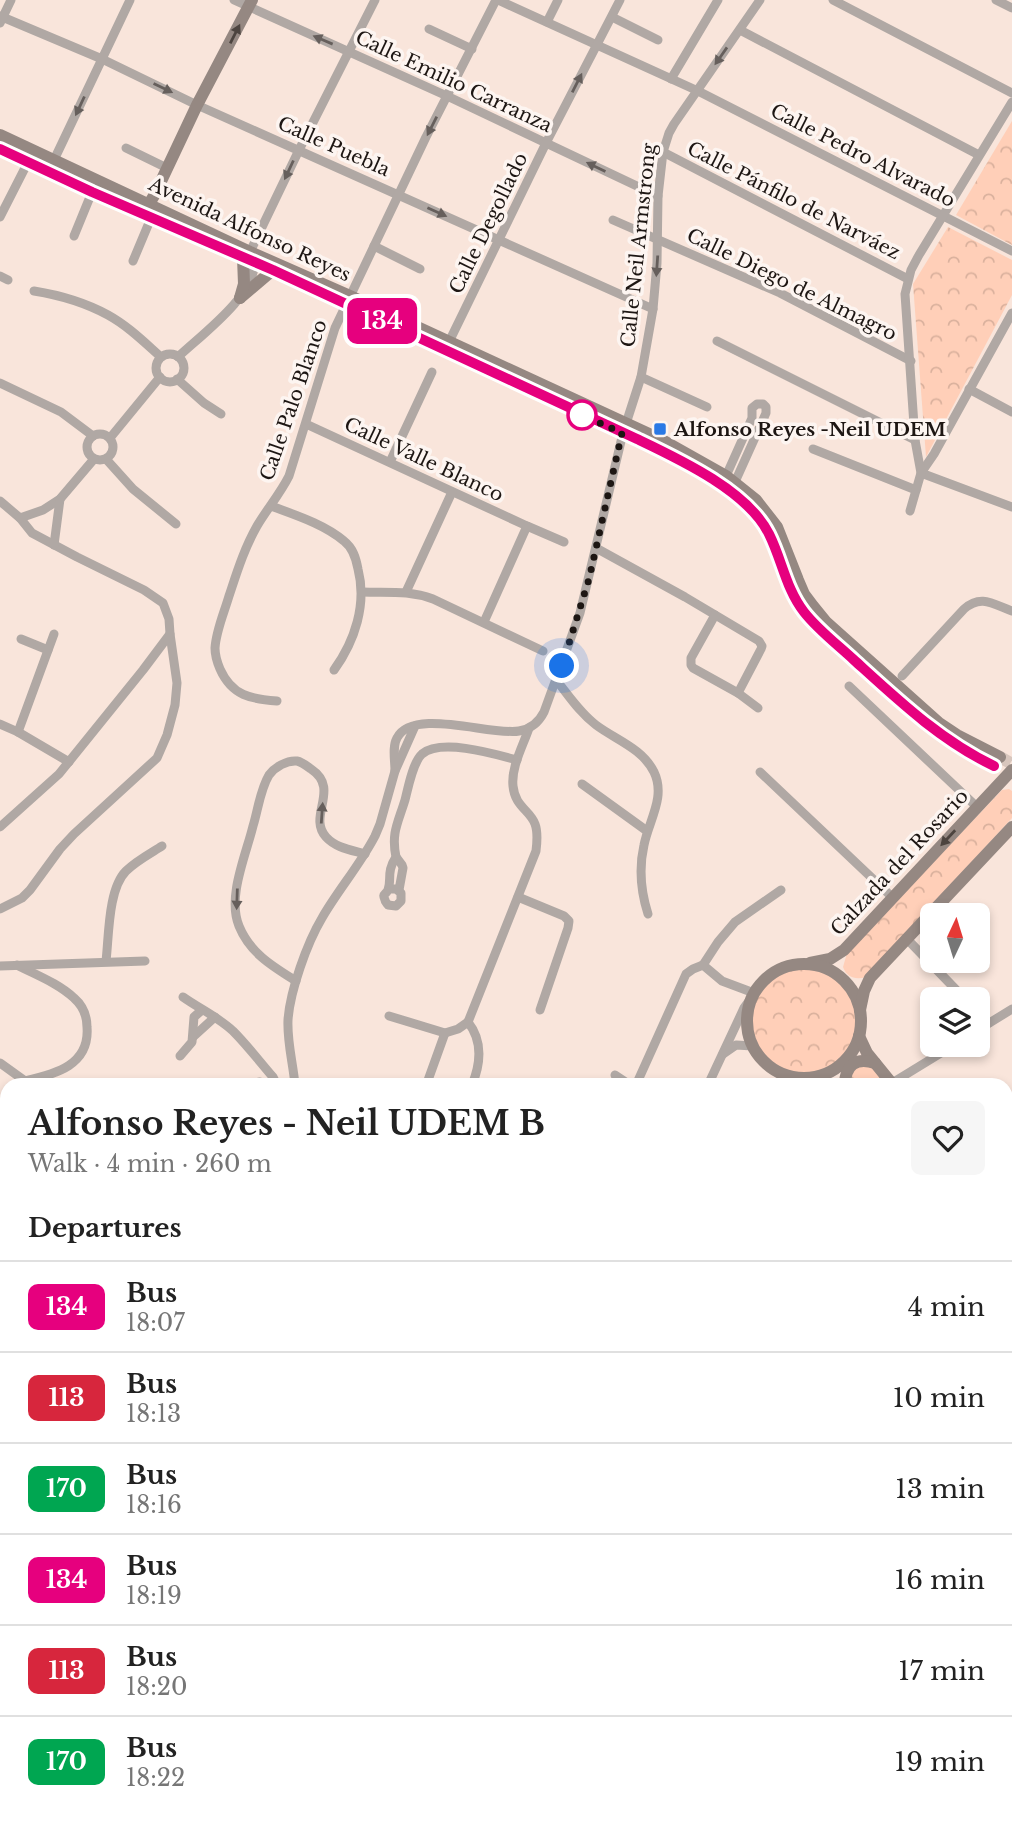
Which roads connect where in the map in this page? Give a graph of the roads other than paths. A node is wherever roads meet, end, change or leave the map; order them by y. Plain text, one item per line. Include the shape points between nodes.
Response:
1 (11, 0) edge
2 (130, 0) edge
3 (234, 0) edge
4 (375, 0) edge
5 (497, 0) edge
6 (558, 0) edge
7 (621, 0) edge
8 (718, 0) edge
9 (760, 0) edge
10 (833, 0) edge
11 (996, 0) edge
12 (250, 3) edge
13 (1012, 8) edge
14 (612, 17) junction
15 (1, 19) edge
16 (547, 23) junction
17 (429, 29) dead end
18 (740, 30) junction
19 (658, 40) dead end
20 (596, 46) junction
21 (472, 49) junction
22 (350, 51) junction
23 (102, 59) junction
24 (671, 79) junction
25 (698, 91) junction
26 (1012, 93) edge
27 (447, 96) junction
28 (1012, 102) edge
29 (197, 105) junction
30 (0, 135) edge
31 (546, 143) junction
32 (126, 148) dead end
33 (0, 149) edge
34 (299, 150) junction
35 (663, 152) junction
36 (979, 155) junction
37 (54, 160) junction
38 (28, 162) junction
39 (167, 168) junction
40 (92, 192) junction
41 (399, 195) junction
42 (658, 197) junction
43 (149, 204) junction
44 (943, 215) junction
45 (0, 217) edge
46 (151, 218) junction
47 (613, 220) dead end
48 (74, 236) dead end
49 (658, 239) junction
50 (499, 240) junction
51 (374, 247) junction
52 (1012, 251) edge
53 (249, 257) junction
54 (133, 261) dead end
55 (420, 269) dead end
56 (273, 270) junction
57 (908, 279) junction
58 (34, 291) dead end
59 (240, 298) junction
60 (348, 300) junction
61 (653, 309) junction
62 (1012, 313) edge
63 (1008, 329) edge
64 (717, 341) dead end
65 (447, 346) junction
66 (177, 356) junction
67 (161, 357) junction
68 (911, 361) junction
69 (432, 372) dead end
70 (160, 377) junction
71 (641, 377) junction
72 (177, 379) junction
73 (0, 383) edge
74 (969, 389) junction
75 (707, 407) dead end
76 (1012, 412) edge
77 (221, 414) dead end
78 (306, 424) junction
79 (624, 428) junction
80 (93, 436) junction
81 (110, 438) junction
82 (915, 440) junction
83 (813, 449) dead end
84 (94, 459) junction
85 (106, 459) junction
86 (390, 462) junction
87 (921, 473) junction
88 (731, 479) junction
89 (916, 490) junction
90 (453, 492) junction
91 (60, 499) junction
92 (0, 501) edge
93 (271, 506) junction
94 (1012, 508) edge
95 (910, 510) dead end
96 (20, 518) junction
97 (176, 524) dead end
98 (527, 526) junction
99 (564, 542) dead end
100 (54, 545) junction
101 (596, 548) junction
102 (362, 592) junction
103 (406, 592) junction
104 (1012, 611) edge
105 (715, 615) junction
106 (484, 622) junction
107 (54, 634) dead end
108 (170, 634) junction
109 (21, 639) dead end
110 (48, 650) junction
111 (543, 651) dead end
112 (334, 670) dead end
113 (902, 676) dead end
114 (557, 681) junction
115 (849, 686) dead end
116 (738, 693) junction
117 (277, 701) dead end
118 (758, 708) dead end
119 (0, 724) edge
120 (529, 728) junction
121 (18, 732) junction
122 (517, 760) junction
123 (69, 762) junction
124 (760, 772) dead end
125 (1010, 777) edge
126 (582, 784) dead end
127 (976, 807) junction
128 (0, 827) edge
129 (1012, 827) edge
130 (647, 831) junction
131 (163, 846) dead end
132 (365, 854) junction
133 (394, 890) dead end
134 (781, 890) dead end
135 (518, 897) junction
136 (892, 897) junction
137 (0, 909) edge
138 (649, 914) dead end
139 (906, 938) junction
140 (844, 950) junction
141 (106, 961) junction
142 (145, 961) dead end
143 (805, 964) junction
144 (17, 965) junction
145 (703, 965) junction
146 (0, 966) edge
147 (870, 978) junction
148 (296, 981) junction
149 (953, 987) edge
150 (753, 995) junction
151 (183, 997) dead end
152 (1012, 1009) edge
153 (202, 1010) junction
154 (540, 1010) dead end
155 (860, 1011) junction
156 (389, 1016) dead end
157 (215, 1017) junction
158 (468, 1022) junction
159 (990, 1023) edge
160 (445, 1033) junction
161 (859, 1036) junction
162 (193, 1037) junction
163 (753, 1046) junction
164 (722, 1055) junction
165 (180, 1056) dead end
166 (935, 1057) edge
167 (0, 1063) edge
168 (875, 1063) junction
169 (615, 1075) dead end
170 (20, 1078) edge
171 (41, 1078) edge
172 (274, 1078) edge
173 (294, 1078) edge
174 (429, 1078) edge
175 (474, 1078) edge
176 (620, 1078) edge
177 (639, 1078) edge
178 (711, 1078) edge
179 (799, 1078) edge
180 (813, 1078) edge
181 (846, 1078) edge
182 (887, 1078) edge
183 (902, 1078) edge

1 - 15 street
2 - 23 street
3 - 12 street, Calle Emilio Carranza
4 - 22 street
5 - 16 street, Calle Pedro Alvarado
5 - 21 street, Calle Palo Blanco
6 - 16 street
7 - 14 street, Calle Degollado
8 - 24 street
9 - 18 street, Calle Neil Armstrong
10 - 26 street
11 - 13 street
22 -> 12 street, Calle Emilio Carranza
29 -> 12 main road
14 - 19 street
14 - 20 street, Calle Degollado
15 - 23 street, Calle Puebla
16 - 20 street, Calle Pedro Alvarado
17 - 21 street
18 -> 25 street, Calle Neil Armstrong
18 - 36 street
20 - 24 street, Calle Pedro Alvarado
31 -> 20 street, Calle Degollado
21 - 27 street, Calle Palo Blanco
22 - 27 street, Calle Emilio Carranza
22 - 34 street
23 -> 29 street, Calle Puebla
23 -> 37 street
24 - 25 street, Calle Pedro Alvarado
25 - 35 street, Calle Neil Armstrong via 669,133
25 - 44 street, Calle Pedro Alvarado
27 - 31 street, Calle Emilio Carranza
27 -> 41 street, Calle Palo Blanco
28 - 36 street
29 - 34 street, Calle Puebla
29 - 39 main road
30 - 37 main road, Avenida Alfonso Reyes
42 -> 31 street, Calle Emilio Carranza
31 - 50 street, Calle Degollado
32 - 39 street
33 - 38 main road, Avenida Alfonso Reyes
34 - 41 street, Calle Puebla
34 -> 53 street
35 - 42 street, Calle Neil Armstrong
35 - 57 street, Calle Pánfilo de Narváez
36 - 44 street
37 - 43 main road, Avenida Alfonso Reyes
38 - 40 main road, Avenida Alfonso Reyes
38 - 45 street
39 - 43 main road
40 - 43 main road
40 - 46 main road, Avenida Alfonso Reyes
40 - 48 street
41 -> 50 street, Calle Puebla
41 - 51 street, Calle Palo Blanco
42 - 49 street, Calle Neil Armstrong
43 - 53 main road, Avenida Alfonso Reyes
44 - 52 street, Calle Pedro Alvarado
44 - 57 street
46 - 53 main road, Avenida Alfonso Reyes
46 - 54 street
47 - 49 street, Calle Diego de Almagro
49 -> 61 street, Calle Neil Armstrong
49 - 68 street, Calle Diego de Almagro via 780,293
50 - 61 street, Calle Puebla
50 - 65 street, Calle Degollado
51 - 55 street
51 - 60 street, Calle Palo Blanco
53 - 56 main road, Avenida Alfonso Reyes
53 - 59 main road
53 - 60 main road, Avenida Alfonso Reyes
56 - 59 main road
56 - 60 main road, Avenida Alfonso Reyes
57 - 68 street via 905,309
58 - 67 street via 55,294 108,315
59 - 66 street
60 - 65 main road, Avenida Alfonso Reyes
60 - 78 street, Calle Palo Blanco via 327,349
61 - 71 street, Calle Neil Armstrong
62 - 63 street
63 - 74 street
64 - 82 street
65 - 79 main road, Avenida Alfonso Reyes
66 - 67 street
66 - 72 street via 183,370
67 - 70 street via 156,367
68 - 82 street
69 - 86 street
70 - 72 street
70 - 81 street
71 - 75 street
71 - 79 street, Calle Neil Armstrong
72 - 77 street
73 - 80 street via 61,412
74 - 76 street
74 - 87 street
78 - 86 street, Calle Valle Blanco
78 - 93 street, Calle Palo Blanco via 289,476
79 - 88 main road, Avenida Alfonso Reyes via 662,440
79 - 88 main road, Avenida Alfonso Reyes via 739,498 768,531 796,600 816,625 931,728 954,744 997,761 939,723 826,622 804,594 777,527 756,500
79 - 101 street, Calle Neil Armstrong
80 - 81 street
80 - 84 street via 87,450
81 - 85 street via 113,450
82 - 87 street
83 - 89 street
84 - 85 street
84 - 91 street
85 - 97 street via 133,489
86 - 90 street, Calle Valle Blanco
87 - 89 street
87 - 94 street
88 - 88 street via 766,413 762,404 752,408
89 - 95 street
90 - 98 street, Calle Valle Blanco
90 - 103 street
91 - 96 street
91 - 100 street
92 - 96 street
93 - 102 street via 343,540 353,551
93 - 117 street, Calle Palo Blanco via 241,557 215,649 222,673 235,691
96 - 100 street via 32,533
98 - 99 street, Calle Valle Blanco
98 - 106 street
100 - 108 street via 157,597 167,610
101 - 105 street
101 - 114 street, Calle Neil Armstrong
102 - 103 street
102 - 112 street via 358,621
103 - 106 street
104 - 113 street via 985,601 974,602
105 - 116 street via 762,646
105 - 116 street via 691,665
106 - 111 street
107 - 110 street
108 - 123 street
108 - 137 street via 177,694 157,758 74,834 22,898
109 - 110 street
110 - 121 street
114 - 120 street, Calle Neil Armstrong via 541,718
114 - 130 street via 583,713 642,755 653,771 658,799
115 - 127 street
116 - 118 street
119 - 121 street
120 - 122 street
120 - 132 street via 518,732 431,723 415,726
121 - 123 street
122 - 133 street via 458,748 438,747 422,754 393,837 403,868 401,883
122 - 135 street via 513,789 535,823 537,840
123 - 128 street
124 - 136 street
125 - 127 main road, Calzada del Rosario
126 - 130 street
127 -> 136 main road, Calzada del Rosario
129 - 139 main road
130 - 138 street via 641,867
131 - 141 street via 129,868 118,883
132 - 148 street via 321,919
132 -> 148 street via 340,847 323,833 324,787 317,773 297,761 274,769 263,791 238,880 237,917 252,949
134 - 145 street via 735,922
135 - 154 street via 569,921
135 - 158 street
136 - 140 main road, Calzada del Rosario
139 - 147 main road
139 - 149 street
140 - 143 main road, Calzada del Rosario via 830,959
140 - 147 main road via 839,963 844,976 857,982
141 - 142 street
141 - 144 street
143 - 150 main road, Calzada del Rosario via 775,971
143 - 155 main road via 840,979 853,993
144 - 146 street
144 - 171 street via 77,1000 87,1021 86,1046 80,1056
145 - 150 street via 722,981
145 - 177 street via 686,974
147 - 155 main road
148 - 173 street via 288,1023
150 - 163 main road via 748,1019
150 - 164 street
151 - 153 street
152 - 159 street
153 - 157 street
153 - 162 street via 194,1017
155 - 161 main road
156 - 160 street
157 - 162 street
157 - 172 street
158 - 160 street
158 - 175 street via 479,1049
160 - 174 street
161 - 168 main road
161 - 180 main road via 846,1059
162 - 165 street
163 - 164 street via 736,1045
163 - 179 main road via 769,1067
164 - 178 street
166 - 183 street
167 - 170 street
168 - 181 main road via 861,1060 850,1066
168 - 182 main road
169 - 176 street

